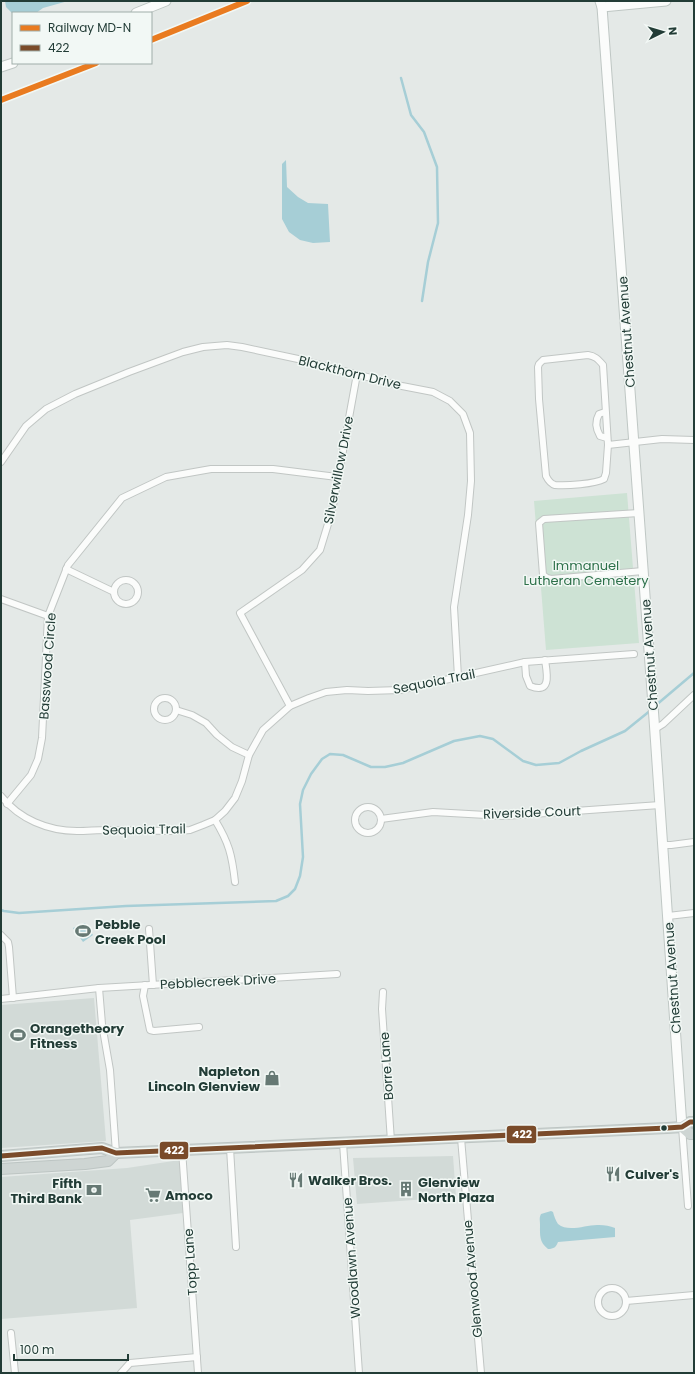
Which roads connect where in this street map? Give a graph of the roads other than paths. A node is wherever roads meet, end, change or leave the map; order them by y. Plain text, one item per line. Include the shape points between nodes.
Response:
1 (166, 1) edge
2 (666, 1) edge
3 (602, 3) edge
4 (138, 12) edge
5 (12, 62) edge
6 (1, 67) edge
7 (357, 374) junction
8 (606, 412) junction
9 (607, 438) junction
10 (694, 440) edge
11 (634, 441) junction
12 (608, 445) junction
13 (1, 462) edge
14 (337, 477) junction
15 (639, 513) junction
16 (66, 569) junction
17 (643, 571) junction
18 (114, 592) junction
19 (1, 599) edge
20 (48, 616) junction
21 (634, 654) dead end
22 (545, 660) junction
23 (525, 662) junction
24 (458, 677) junction
25 (694, 695) edge
26 (290, 706) junction
27 (176, 710) dead end
28 (655, 729) junction
29 (249, 755) junction
30 (1, 796) edge
31 (7, 804) junction
32 (660, 806) junction
33 (381, 819) junction
34 (215, 820) junction
35 (694, 842) edge
36 (663, 845) junction
37 (235, 882) dead end
38 (694, 913) edge
39 (668, 916) junction
40 (149, 929) dead end
41 (1, 935) edge
42 (336, 974) dead end
43 (145, 985) junction
44 (153, 985) junction
45 (99, 988) junction
46 (383, 992) dead end
47 (13, 998) junction
48 (1, 999) edge
49 (200, 1027) dead end
50 (694, 1122) edge
51 (682, 1127) junction
52 (694, 1134) edge
53 (461, 1138) junction
54 (391, 1141) junction
55 (343, 1143) junction
56 (230, 1148) junction
57 (182, 1150) junction
58 (116, 1154) junction
59 (1, 1156) edge
60 (1, 1169) edge
61 (688, 1206) dead end
62 (236, 1247) dead end
63 (694, 1295) edge
64 (626, 1301) junction
65 (11, 1333) dead end
66 (197, 1357) junction
67 (15, 1373) edge
68 (121, 1373) edge
69 (198, 1373) edge
70 (359, 1373) edge
71 (480, 1373) edge

1 - 4 street
2 - 3 street
3 - 11 street, Chestnut Avenue
5 - 6 street
7 - 13 street, Blackthorn Drive via 242,347 203,347 183,352 75,394 46,409 26,426
7 - 14 street, Silverwillow Drive
7 - 24 street, Blackthorn Drive via 432,392 450,401 463,414 470,433 471,482 468,515 454,607
8 - 9 street
8 - 9 street via 599,414 597,428 600,436
8 - 12 street via 602,365 594,356 547,359 539,364 539,399 546,476 549,480 555,484 598,482 604,479
9 - 12 street
10 - 11 street
11 - 12 street
11 - 15 street, Chestnut Avenue
14 - 16 street, Basswood Circle via 273,469 211,469 166,477 122,498
14 - 26 street, Silverwillow Drive via 332,511 320,550 302,570 240,613
15 - 17 street, Chestnut Avenue
15 - 17 street via 544,519 539,523 543,575 547,578
16 - 18 street
16 - 20 street, Basswood Circle
17 - 28 street, Chestnut Avenue
18 - 18 street via 116,599 122,604 130,604 136,600 138,592 136,584 124,580 117,584
19 - 20 street
20 - 31 street, Basswood Circle via 42,738 38,759 30,775
21 - 22 street, Sequoia Trail
22 - 23 street, Sequoia Trail
22 - 23 street via 547,679 545,684 536,689 530,686
23 - 24 street, Sequoia Trail
24 - 26 street, Sequoia Trail via 400,690 326,692
25 - 28 street
26 - 29 street, Sequoia Trail via 263,730
27 - 29 street via 206,723 232,747
28 - 32 street, Chestnut Avenue
29 - 34 street, Sequoia Trail via 235,798
30 - 31 street, Sequoia Trail
31 - 34 street, Sequoia Trail via 39,824 76,831 178,831 190,830
32 - 33 street, Riverside Court via 504,816 433,812
32 - 36 street, Chestnut Avenue
33 - 33 street via 378,811 366,807 356,814 354,823 363,833 371,833 378,828
34 - 37 street via 226,837
35 - 36 street
36 - 39 street, Chestnut Avenue
38 - 39 street
39 - 51 street, Chestnut Avenue
40 - 44 street
41 - 47 street via 9,947
42 - 44 street, Pebblecreek Drive
43 - 44 street, Pebblecreek Drive
43 - 45 street, Pebblecreek Drive
43 - 49 street via 143,996 150,1030
45 - 47 street, Pebblecreek Drive
45 - 58 street via 110,1070
46 - 54 street, Borre Lane
47 - 48 street, Pebblecreek Drive
50 - 51 main road
51 - 52 main road via 690,1134
51 - 53 main road
51 - 61 street, Chestnut Avenue
53 - 54 main road
53 - 71 street, Glenwood Avenue
54 - 55 main road
55 - 56 main road
55 - 70 street, Woodlawn Avenue
56 - 57 main road
56 - 62 street
57 - 58 main road
57 - 66 street, Topp Lane
58 - 59 main road via 102,1148
58 - 60 main road via 108,1161 85,1164
63 - 64 street
64 - 64 street via 622,1292 614,1288 606,1289 598,1300 600,1309 611,1316 620,1313
65 - 67 street
66 - 68 street via 130,1363
66 - 69 street, Topp Lane

